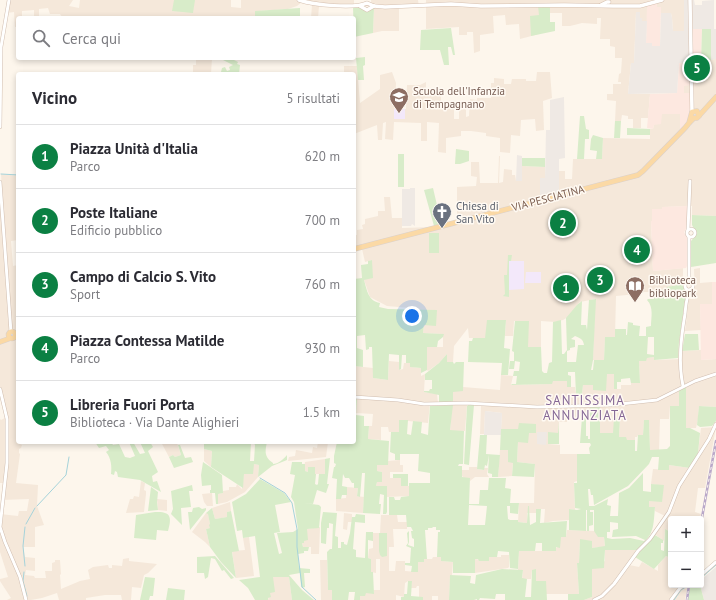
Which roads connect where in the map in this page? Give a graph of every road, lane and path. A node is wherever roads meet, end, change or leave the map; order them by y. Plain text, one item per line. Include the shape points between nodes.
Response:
1 (9, 0) edge
2 (299, 0) edge
3 (662, 0) edge
4 (689, 0) edge
5 (608, 3) edge
6 (367, 5) edge
7 (716, 97) edge
8 (695, 114) junction
9 (0, 127) edge
10 (690, 181) dead end
11 (0, 182) edge
12 (690, 230) junction
13 (690, 237) junction
14 (356, 248) edge
15 (689, 283) junction
16 (686, 289) junction
17 (691, 289) junction
18 (687, 298) junction
19 (13, 335) edge
20 (0, 342) edge
21 (0, 347) edge
22 (716, 374) edge
23 (683, 386) junction
24 (0, 389) edge
25 (356, 397) edge
26 (716, 424) edge
27 (716, 562) edge
28 (704, 572) edge
29 (680, 588) edge
30 (26, 600) edge
31 (594, 600) edge
32 (671, 600) edge

1 - 9 street via 1,47
2 - 6 main road via 316,4
3 - 5 main road via 642,5 616,6
4 - 8 main road
5 - 6 main road via 598,6
7 - 8 main road, VIA PESCIATINA
8 - 14 main road, VIA PESCIATINA via 684,130 641,173
10 - 12 street
11 - 19 street
12 - 13 street via 687,233
12 - 13 street via 695,233
13 - 15 street
15 - 16 street via 685,285
15 - 17 street
16 - 17 street
16 - 18 street
17 - 18 street
18 - 23 street via 680,352
19 - 20 main road
20 - 21 main road
22 - 23 street
23 - 25 street via 657,400 557,407 466,403 417,404
24 - 30 street via 7,420 7,463 0,527 24,588
26 - 31 street via 679,486 669,512 614,584
27 - 28 street
29 - 32 street

